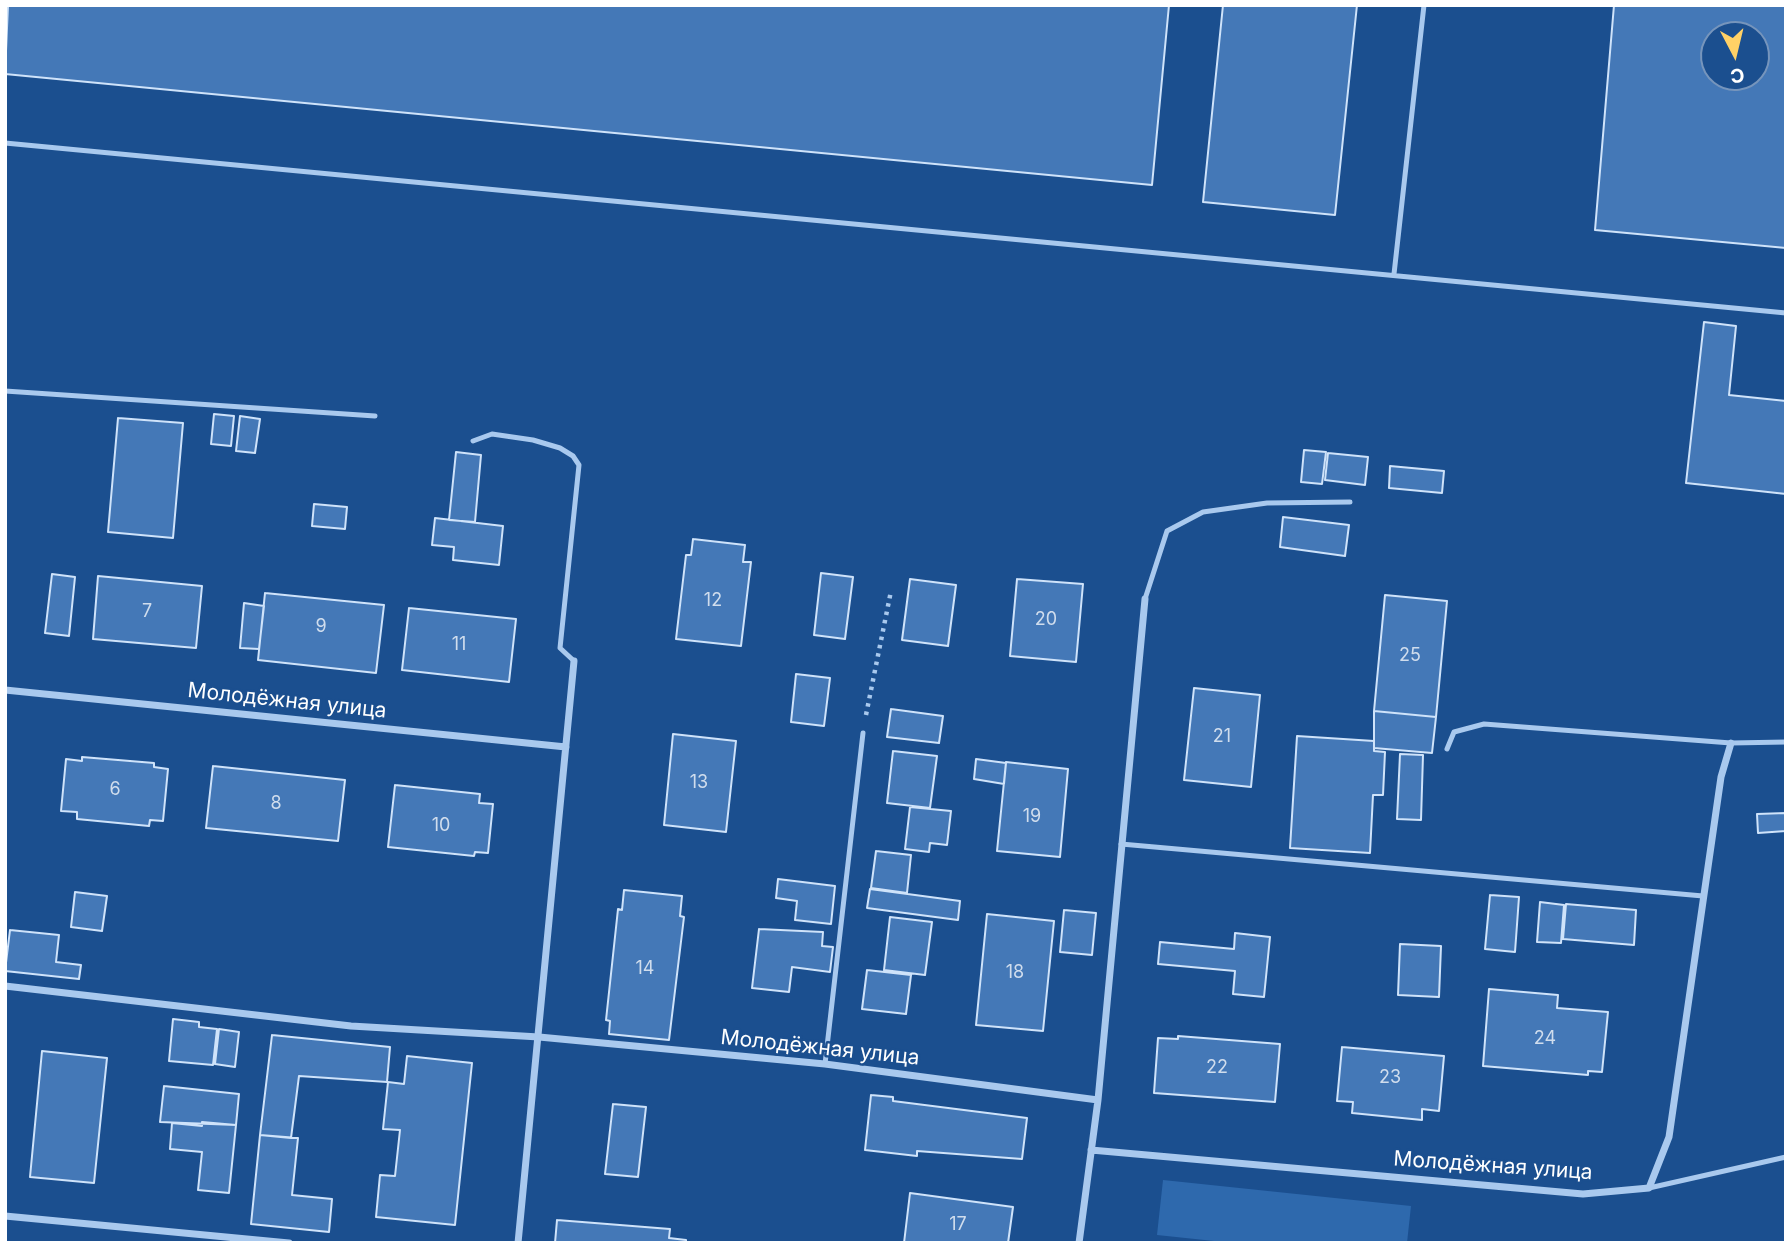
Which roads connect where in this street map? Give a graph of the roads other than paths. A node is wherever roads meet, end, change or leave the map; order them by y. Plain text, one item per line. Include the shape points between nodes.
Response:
1 (1424, 5) edge
2 (5, 143) edge
3 (1394, 274) junction
4 (1786, 313) edge
5 (5, 391) edge
6 (374, 416) dead end
7 (473, 441) dead end
8 (1350, 502) dead end
9 (1145, 598) joint
10 (574, 661) joint
11 (5, 690) edge
12 (863, 733) road end
13 (1786, 742) edge
14 (1731, 743) junction
15 (566, 747) junction
16 (1447, 749) dead end
17 (1121, 844) junction
18 (1703, 895) junction
19 (5, 986) edge
20 (538, 1037) junction
21 (825, 1064) junction
22 (1098, 1100) junction
23 (1091, 1150) junction
24 (1786, 1157) edge
25 (1649, 1188) junction
26 (5, 1216) edge
27 (289, 1243) edge
28 (518, 1243) edge
29 (1079, 1243) edge

1 - 3 lane
2 - 3 lane
3 - 4 lane
5 - 6 lane
7 - 10 lane via 492,434 533,440 560,448 579,465 560,648
8 - 9 lane via 1266,503 1203,512 1167,531
9 - 17 street
10 - 15 street
11 - 15 street, Молодёжная улица
12 - 21 lane
13 - 14 lane
14 - 16 lane via 1484,724 1454,732
14 - 18 street via 1720,777
15 - 20 street
17 - 18 lane
17 - 22 street
18 - 25 street via 1669,1137
19 - 20 street, Молодёжная улица via 351,1026
20 - 21 street, Молодёжная улица
20 - 28 street
21 - 22 street, Молодёжная улица
22 - 23 street
23 - 25 street, Молодёжная улица via 1583,1194
23 - 29 street
24 - 25 lane
26 - 27 street

